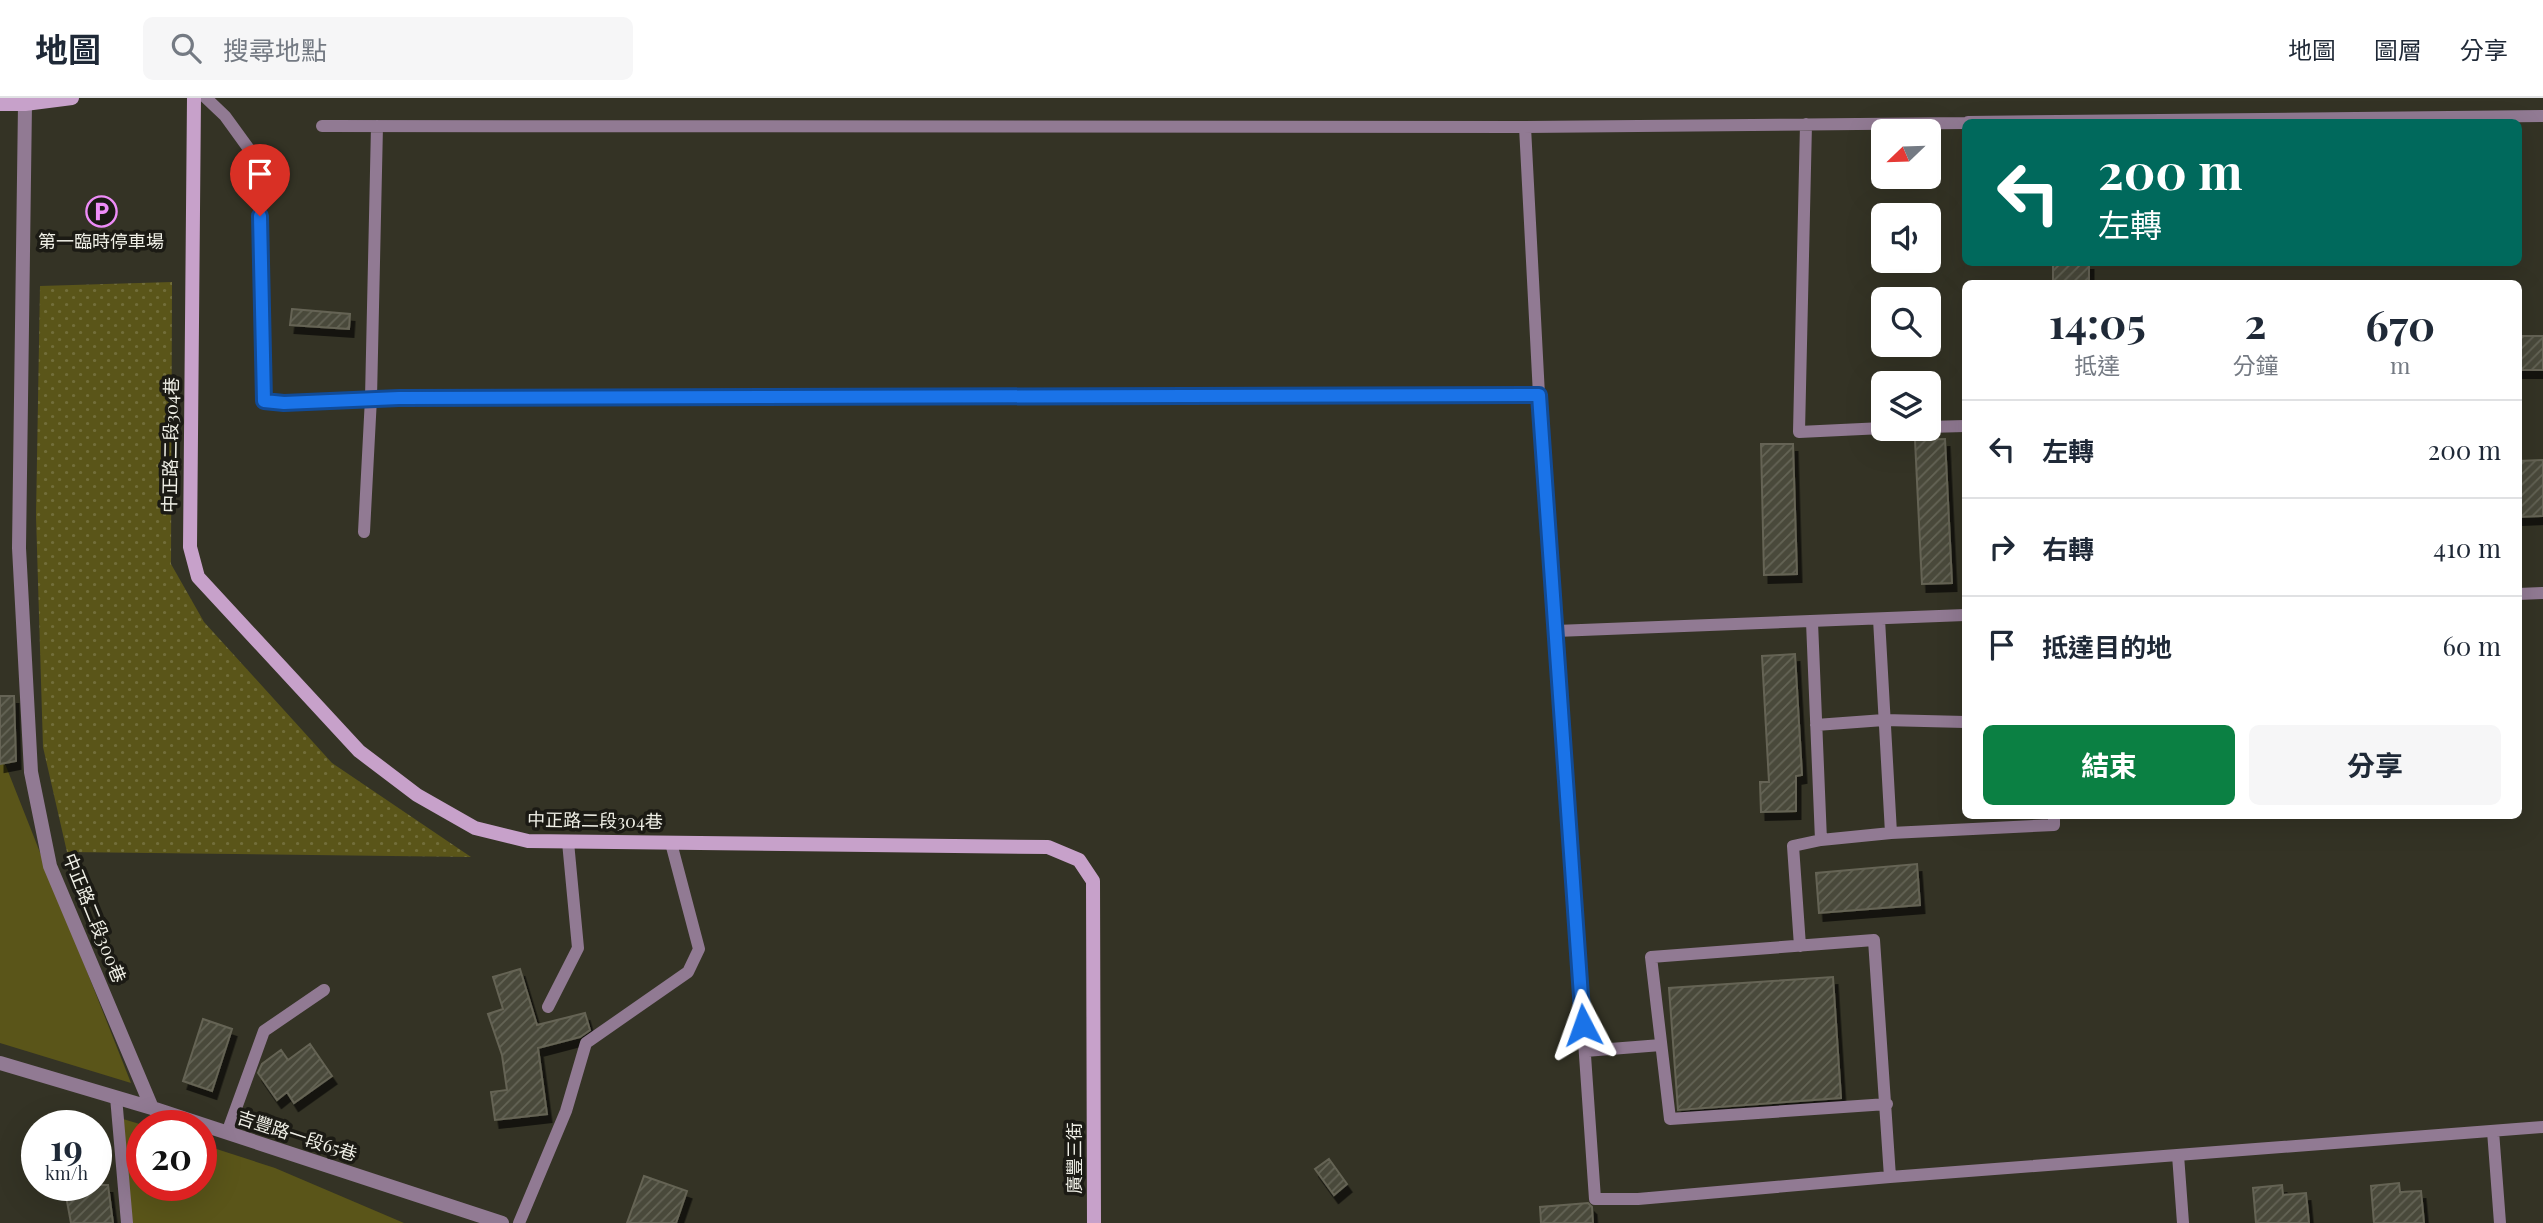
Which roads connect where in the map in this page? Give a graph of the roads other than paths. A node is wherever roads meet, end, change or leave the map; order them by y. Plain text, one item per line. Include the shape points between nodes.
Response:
1 (72, 98) edge
2 (194, 98) edge
3 (206, 98) edge
4 (0, 104) edge
5 (25, 104) junction
6 (2543, 116) edge
7 (2255, 119) edge
8 (1962, 122) edge
9 (1806, 124) junction
10 (322, 126) dead end
11 (377, 126) junction
12 (1525, 127) junction
13 (1539, 395) junction
14 (372, 398) junction
15 (1962, 426) edge
16 (1941, 427) edge
17 (1871, 429) edge
18 (364, 532) dead end
19 (2543, 593) edge
20 (2522, 594) edge
21 (1962, 615) edge
22 (1879, 619) junction
23 (1811, 622) junction
24 (1556, 631) junction
25 (1884, 720) junction
26 (1962, 722) edge
27 (1816, 725) junction
28 (2054, 819) edge
29 (1891, 833) junction
30 (1821, 840) junction
31 (568, 842) junction
32 (671, 843) junction
33 (1800, 946) junction
34 (324, 990) dead end
35 (548, 1007) dead end
36 (1661, 1045) junction
37 (1585, 1051) junction
38 (0, 1063) edge
39 (1094, 1093) joint
40 (116, 1097) junction
41 (1887, 1104) junction
42 (152, 1108) junction
43 (2543, 1127) edge
44 (2493, 1131) junction
45 (227, 1133) junction
46 (2178, 1155) junction
47 (1891, 1177) junction
48 (127, 1223) edge
49 (502, 1223) edge
50 (519, 1223) edge
51 (1094, 1223) edge
52 (2183, 1223) edge
53 (2500, 1223) edge

1 - 5 street
2 - 31 street, 中正路二段304巷 via 190,547 198,577 359,751 417,795 475,828 528,841
3 - 14 lane via 259,163 264,401
4 - 5 street
5 - 42 street, 中正路二段300巷 via 19,548 32,772 50,866
6 - 7 lane
8 - 9 lane
9 - 12 lane
9 - 17 lane via 1799,432
10 - 11 lane
11 - 12 lane
11 - 14 lane
12 - 13 lane
13 - 14 lane
13 - 24 lane
14 - 18 lane
15 - 16 lane
19 - 20 lane
21 - 22 lane
22 - 23 lane
22 - 25 lane
23 - 24 lane
23 - 27 lane
24 - 37 lane
25 - 26 lane
25 - 27 lane
25 - 29 lane
27 - 30 lane
28 - 29 lane via 2054,825
29 - 30 lane
30 - 33 lane via 1793,846
31 - 32 street, 中正路二段304巷
31 - 35 lane via 578,948
32 - 39 street, 中正路二段304巷 via 1048,847 1079,860 1093,881
32 - 50 lane via 699,949 688,972 586,1043 566,1111
33 - 36 lane via 1651,957
33 - 41 lane via 1874,940
34 - 45 lane via 264,1031
36 - 37 lane
36 - 41 lane via 1670,1119
37 - 47 lane via 1595,1199
38 - 40 street, 吉豐路一段65巷
39 - 51 street, 廣豐三街
40 - 42 street, 吉豐路一段65巷
40 - 48 lane
41 - 47 lane
42 - 45 street, 吉豐路一段65巷
43 - 44 lane
44 - 46 lane
44 - 53 lane
45 - 49 street, 吉豐路一段65巷
46 - 47 lane
46 - 52 lane

